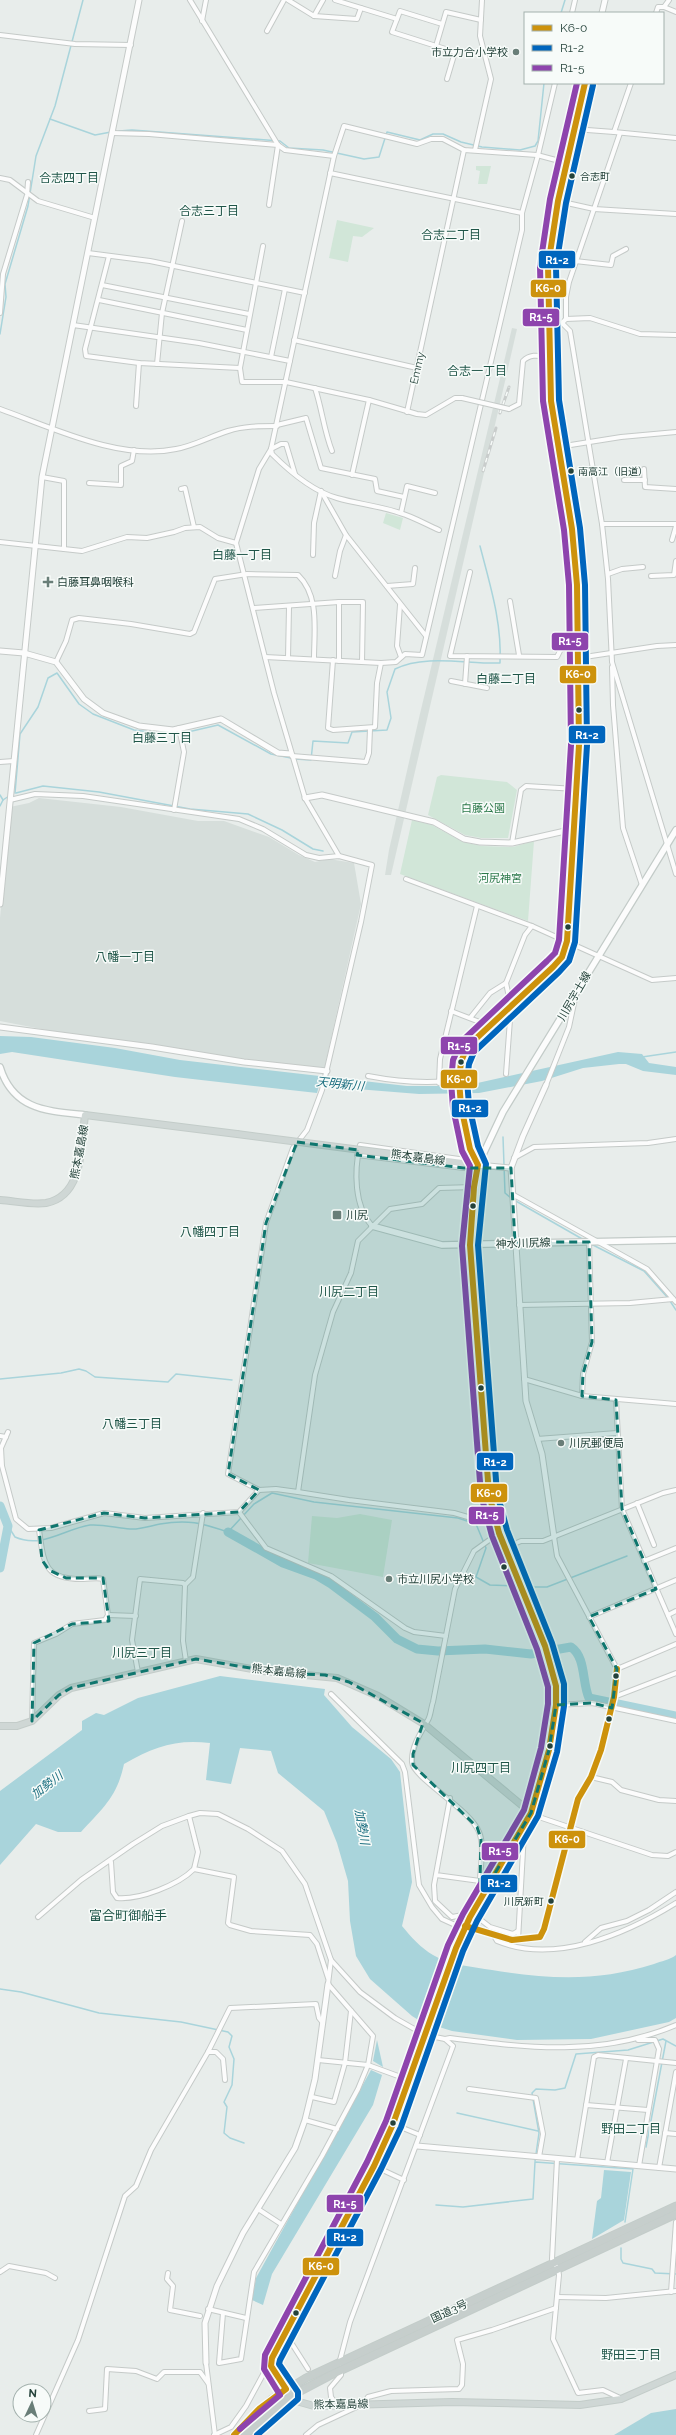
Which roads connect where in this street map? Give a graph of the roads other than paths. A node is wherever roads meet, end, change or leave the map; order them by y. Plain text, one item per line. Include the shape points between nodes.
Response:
1 (139, 0) edge
2 (190, 0) edge
3 (206, 0) edge
4 (284, 0) edge
5 (288, 0) edge
6 (323, 0) edge
7 (336, 0) edge
8 (482, 0) edge
9 (575, 0) edge
10 (605, 0) edge
11 (669, 0) edge
12 (664, 7) junction
13 (361, 8) junction
14 (572, 12) edge
15 (602, 12) edge
16 (656, 12) edge
17 (676, 12) edge
18 (314, 16) junction
19 (397, 20) junction
20 (480, 20) junction
21 (202, 21) junction
22 (442, 24) junction
23 (268, 31) dead end
24 (0, 35) edge
25 (131, 45) junction
26 (436, 46) junction
27 (447, 79) dead end
28 (555, 84) edge
29 (585, 84) edge
30 (632, 84) edge
31 (574, 129) junction
32 (614, 132) junction
33 (112, 133) junction
34 (620, 133) junction
35 (676, 138) edge
36 (278, 145) junction
37 (464, 150) junction
38 (475, 150) junction
39 (538, 155) junction
40 (334, 156) junction
41 (567, 163) junction
42 (330, 173) junction
43 (0, 178) edge
44 (28, 182) dead end
45 (27, 195) junction
46 (453, 199) junction
47 (558, 201) junction
48 (269, 205) dead end
49 (594, 209) junction
50 (522, 213) junction
51 (676, 214) edge
52 (95, 218) junction
53 (182, 221) dead end
54 (263, 246) dead end
55 (626, 249) dead end
56 (88, 253) junction
57 (109, 256) junction
58 (575, 261) junction
59 (174, 266) junction
60 (257, 283) junction
61 (102, 285) junction
62 (285, 288) junction
63 (305, 292) junction
64 (166, 297) junction
65 (99, 300) junction
66 (0, 313) edge
67 (162, 313) junction
68 (250, 314) junction
69 (566, 319) junction
70 (562, 323) junction
71 (548, 324) junction
72 (73, 325) junction
73 (91, 328) junction
74 (247, 330) junction
75 (676, 335) edge
76 (159, 338) junction
77 (294, 340) junction
78 (243, 352) junction
79 (271, 357) junction
80 (550, 357) junction
81 (290, 361) junction
82 (139, 364) junction
83 (157, 364) junction
84 (240, 368) junction
85 (417, 368) junction
86 (286, 382) junction
87 (315, 388) junction
88 (369, 400) junction
89 (136, 406) dead end
90 (0, 409) edge
91 (407, 412) junction
92 (277, 426) junction
93 (52, 427) junction
94 (676, 432) edge
95 (588, 442) junction
96 (558, 447) junction
97 (271, 449) junction
98 (134, 450) junction
99 (332, 451) dead end
100 (644, 469) dead end
101 (352, 475) junction
102 (42, 476) junction
103 (295, 476) junction
104 (624, 480) dead end
105 (645, 480) junction
106 (89, 483) dead end
107 (182, 489) dead end
108 (676, 489) edge
109 (321, 491) junction
110 (435, 493) dead end
111 (404, 497) junction
112 (401, 513) junction
113 (602, 524) junction
114 (676, 525) edge
115 (194, 528) junction
116 (439, 530) dead end
117 (346, 535) junction
118 (672, 540) dead end
119 (0, 542) edge
120 (236, 544) junction
121 (34, 546) junction
122 (64, 549) junction
123 (313, 555) dead end
124 (676, 561) edge
125 (643, 567) dead end
126 (414, 568) dead end
127 (470, 572) dead end
128 (608, 574) junction
129 (244, 576) junction
130 (336, 576) dead end
131 (651, 576) dead end
132 (386, 586) junction
133 (510, 600) dead end
134 (339, 602) junction
135 (314, 604) junction
136 (400, 604) junction
137 (289, 607) junction
138 (253, 608) junction
139 (426, 636) junction
140 (676, 645) edge
141 (578, 649) junction
142 (0, 651) edge
143 (611, 652) junction
144 (24, 653) junction
145 (518, 655) junction
146 (468, 656) junction
147 (265, 657) junction
148 (401, 657) junction
149 (288, 658) junction
150 (578, 658) junction
151 (314, 659) junction
152 (333, 660) junction
153 (339, 661) junction
154 (56, 662) junction
155 (362, 662) junction
156 (381, 663) junction
157 (612, 663) junction
158 (451, 681) dead end
159 (464, 684) junction
160 (487, 688) dead end
161 (179, 728) junction
162 (370, 729) junction
163 (292, 755) junction
164 (14, 761) junction
165 (0, 762) edge
166 (576, 789) junction
167 (305, 798) junction
168 (10, 800) junction
169 (174, 810) junction
170 (574, 829) junction
171 (676, 830) edge
172 (512, 843) junction
173 (667, 845) junction
174 (339, 856) junction
175 (676, 874) edge
176 (406, 879) dead end
177 (642, 885) junction
178 (0, 904) edge
179 (477, 906) junction
180 (532, 926) junction
181 (567, 941) junction
182 (598, 954) junction
183 (676, 978) edge
184 (506, 983) junction
185 (576, 992) junction
186 (511, 1006) junction
187 (451, 1011) junction
188 (470, 1018) junction
189 (490, 1026) junction
190 (0, 1027) edge
191 (0, 1067) edge
192 (327, 1072) junction
193 (506, 1074) dead end
194 (368, 1076) dead end
195 (459, 1080) junction
196 (439, 1083) junction
197 (546, 1085) joint
198 (85, 1115) junction
199 (676, 1139) edge
200 (357, 1155) junction
201 (513, 1159) junction
202 (478, 1165) junction
203 (511, 1168) junction
204 (474, 1187) junction
205 (512, 1194) junction
206 (0, 1200) edge
207 (372, 1226) junction
208 (676, 1240) edge
209 (598, 1241) junction
210 (515, 1242) junction
211 (589, 1242) junction
212 (470, 1245) junction
213 (675, 1300) edge
214 (519, 1304) junction
215 (591, 1304) junction
216 (524, 1379) junction
217 (582, 1396) junction
218 (616, 1400) junction
219 (676, 1404) edge
220 (8, 1432) dead end
221 (617, 1433) junction
222 (3, 1436) edge
223 (537, 1439) junction
224 (260, 1490) junction
225 (676, 1490) edge
226 (298, 1492) junction
227 (637, 1503) junction
228 (622, 1509) junction
229 (239, 1512) junction
230 (203, 1515) junction
231 (494, 1518) junction
232 (39, 1530) junction
233 (499, 1533) junction
234 (554, 1537) junction
235 (654, 1545) dead end
236 (505, 1548) junction
237 (676, 1548) edge
238 (644, 1561) junction
239 (676, 1580) edge
240 (185, 1586) junction
241 (656, 1589) junction
242 (676, 1611) edge
243 (668, 1614) junction
244 (108, 1615) junction
245 (136, 1616) junction
246 (589, 1617) junction
247 (676, 1634) edge
248 (446, 1636) junction
249 (676, 1644) edge
250 (186, 1661) junction
251 (617, 1669) junction
252 (138, 1672) junction
253 (676, 1673) edge
254 (331, 1694) dead end
255 (614, 1697) junction
256 (556, 1705) junction
257 (612, 1706) junction
258 (32, 1721) junction
259 (676, 1721) edge
260 (424, 1724) junction
261 (0, 1726) edge
262 (592, 1777) junction
263 (450, 1798) junction
264 (676, 1801) edge
265 (531, 1813) junction
266 (189, 1816) junction
267 (569, 1826) junction
268 (676, 1852) edge
269 (111, 1862) junction
270 (194, 1869) junction
271 (498, 1869) junction
272 (436, 1875) junction
273 (480, 1881) junction
274 (488, 1886) junction
275 (676, 1892) edge
276 (676, 1903) edge
277 (38, 1917) dead end
278 (465, 1927) junction
279 (518, 1931) junction
280 (494, 1936) junction
281 (518, 1940) junction
282 (583, 1943) junction
283 (331, 1960) junction
284 (328, 1981) junction
285 (351, 2011) junction
286 (323, 2023) junction
287 (676, 2025) edge
288 (425, 2035) junction
289 (445, 2040) junction
290 (631, 2040) junction
291 (208, 2052) junction
292 (626, 2059) junction
293 (318, 2060) junction
294 (657, 2060) junction
295 (345, 2063) junction
296 (676, 2063) edge
297 (368, 2065) junction
298 (676, 2072) edge
299 (225, 2080) dead end
300 (409, 2080) junction
301 (469, 2089) dead end
302 (312, 2097) junction
303 (586, 2105) junction
304 (618, 2107) junction
305 (648, 2110) junction
306 (305, 2120) junction
307 (393, 2124) junction
308 (337, 2129) junction
309 (665, 2133) junction
310 (676, 2134) edge
311 (420, 2135) junction
312 (417, 2146) junction
313 (539, 2157) junction
314 (557, 2159) junction
315 (577, 2160) junction
316 (607, 2163) junction
317 (374, 2166) junction
318 (639, 2166) junction
319 (659, 2168) junction
320 (676, 2169) edge
321 (404, 2180) junction
322 (676, 2206) edge
323 (258, 2209) junction
324 (676, 2214) edge
325 (676, 2222) edge
326 (281, 2224) junction
327 (556, 2266) junction
328 (0, 2272) edge
329 (168, 2273) dead end
330 (55, 2278) dead end
331 (676, 2291) edge
332 (671, 2292) junction
333 (557, 2297) junction
334 (556, 2308) junction
335 (208, 2309) junction
336 (223, 2313) junction
337 (200, 2316) dead end
338 (246, 2318) junction
339 (285, 2333) junction
340 (339, 2362) junction
341 (206, 2363) joint
342 (271, 2366) junction
343 (308, 2368) dead end
344 (342, 2370) junction
345 (676, 2375) edge
346 (208, 2383) junction
347 (286, 2389) junction
348 (291, 2396) junction
349 (621, 2399) junction
350 (363, 2404) junction
351 (337, 2405) junction
352 (89, 2411) dead end
353 (36, 2435) edge
354 (215, 2435) edge
355 (234, 2435) edge
356 (244, 2435) edge
357 (306, 2435) edge

1 - 25 street
2 - 21 street
3 - 21 street
4 - 23 street
5 - 18 street
6 - 18 street
7 - 13 street
8 - 20 street
9 - 14 street
10 - 15 street
11 - 12 street
12 - 16 street via 658,7
12 - 17 street
13 - 18 street via 357,19
13 - 19 street
19 - 22 street via 400,11
19 - 26 street via 392,32
20 - 22 street via 446,12
20 - 38 street via 481,44 491,79
21 - 36 street
22 - 26 street
24 - 25 street via 75,44
25 - 33 street
26 - 27 street via 455,52
28 - 39 street
29 - 31 street
30 - 32 street
31 - 32 street
31 - 41 street
32 - 34 street
33 - 36 street
33 - 52 street
34 - 35 street
34 - 49 street
36 - 40 street via 285,150
36 - 48 street
37 - 38 street
37 - 40 street via 443,139 431,139 417,144 344,126
37 - 46 street, Emmy
38 - 39 street
39 - 41 street
39 - 50 street
40 - 42 street
41 - 47 street
42 - 46 street
42 - 63 street
43 - 45 street via 10,180
44 - 45 street
45 - 52 street via 38,201
45 - 66 street via 3,274 1,286 4,293
46 - 50 street
46 - 85 street, Emmy
47 - 49 street
47 - 71 street via 548,253
49 - 51 street
49 - 58 street
50 - 139 street via 522,230
52 - 56 street
53 - 59 street
54 - 60 street
55 - 58 street via 613,256 611,265
56 - 57 street
56 - 72 street
57 - 59 street
57 - 61 street
58 - 69 street via 566,297
59 - 60 street
59 - 64 street
60 - 62 street
60 - 68 street
61 - 64 street
61 - 65 street
62 - 63 street
62 - 79 street
63 - 77 street
64 - 67 street
64 - 68 street
65 - 67 street
65 - 73 street
67 - 74 street
67 - 76 street
68 - 74 street
69 - 70 street
69 - 75 street via 590,318 640,334
70 - 71 street
70 - 95 street via 570,331
71 - 80 street
72 - 73 street
72 - 93 street
73 - 76 street
73 - 82 street via 85,349 86,356
74 - 78 street
76 - 78 street
76 - 83 street
77 - 81 street
77 - 85 street
78 - 79 street
78 - 84 street
79 - 81 street
80 - 91 street, bridge via 535,355 523,361 519,404 509,409 455,398 426,415
80 - 96 street
81 - 86 street
82 - 83 street
82 - 89 street
83 - 84 street
84 - 86 street via 242,382
85 - 91 street, Emmy
86 - 87 street
86 - 92 street
87 - 88 street
87 - 99 street via 323,411 326,437
88 - 91 street
88 - 101 street
90 - 93 street
92 - 97 street
92 - 98 street via 228,431 177,449 159,452
92 - 101 street via 306,418 321,468
93 - 98 street via 106,446
93 - 102 street
94 - 95 street
95 - 96 street
95 - 113 street
96 - 141 street via 572,529 577,585
97 - 103 street via 272,454
97 - 103 street via 286,444
97 - 120 street via 259,469
98 - 106 street via 132,461 122,466 121,485
100 - 105 street
101 - 111 street via 375,480 377,492
102 - 121 street
102 - 122 street via 64,481
103 - 109 street
104 - 105 street
105 - 108 street via 645,487
107 - 115 street via 185,488
109 - 112 street via 336,498
109 - 117 street
109 - 123 street via 314,523
110 - 111 street via 407,486
111 - 112 street
112 - 116 street
113 - 114 street
113 - 128 street
114 - 118 street
115 - 120 street via 200,527 218,538
115 - 122 street via 147,538 127,537 82,551
117 - 130 street via 340,551
117 - 132 street
119 - 121 street
120 - 129 street
121 - 122 street
121 - 144 street
124 - 131 street via 674,574
125 - 128 street via 622,569
126 - 132 street via 413,584
127 - 146 street via 450,656
128 - 143 street
129 - 135 street via 298,575 306,583
129 - 138 street
129 - 154 street via 215,579 194,632 190,634 132,624 79,618 72,620
132 - 136 street
133 - 145 street
134 - 135 street
134 - 153 street
134 - 155 street via 363,602
135 - 137 street
135 - 151 street
136 - 139 street
136 - 148 street via 397,646
137 - 138 street
137 - 149 street
138 - 147 street
139 - 148 street via 422,655 414,653
140 - 143 street
141 - 145 street via 561,649 556,657
141 - 150 street
142 - 144 street
143 - 150 street
143 - 157 street
144 - 154 street
144 - 164 street
145 - 146 street
146 - 159 street
147 - 149 street
147 - 163 street
148 - 156 street via 396,662
149 - 151 street
150 - 166 street via 579,745
151 - 152 street
152 - 153 street
152 - 162 street via 328,728
153 - 155 street
154 - 161 street via 84,699 103,713 157,729
155 - 156 street
156 - 162 street via 377,683 375,727
157 - 173 street
157 - 177 street via 623,828
158 - 159 street
159 - 160 street
161 - 163 street via 221,719 278,753
161 - 169 street via 184,752
162 - 163 street via 366,762
163 - 167 street
164 - 165 street
164 - 168 street
166 - 170 street
166 - 172 street via 526,786 521,790
167 - 172 street via 322,795 434,822 464,839
167 - 174 street
168 - 169 street via 35,794 83,796
168 - 178 street
169 - 174 street via 239,819 263,829 306,855 318,858
170 - 172 street
170 - 181 street
171 - 173 main road, 川尻宇土線
173 - 175 street
173 - 177 main road, 川尻宇土線
174 - 192 street via 372,865
176 - 179 street
177 - 182 main road, 川尻宇土線
179 - 180 street
179 - 187 street
180 - 181 street
180 - 184 street via 525,935
181 - 182 street
181 - 186 street via 562,957
182 - 183 street via 652,980
182 - 185 main road, 川尻宇土線
184 - 186 street
184 - 188 street via 490,993
185 - 197 street via 569,1027
185 - 202 main road, 川尻宇土線 via 515,1092
186 - 189 street
186 - 193 street
187 - 188 street
187 - 196 street via 440,1059
188 - 189 street
189 - 195 street via 467,1047 461,1062
190 - 192 street
191 - 198 main road via 13,1093 22,1101 51,1112
192 - 224 street via 307,1130 293,1148 266,1223 228,1474
194 - 196 street via 401,1082
195 - 196 street
195 - 202 street via 461,1106 470,1149
197 - 201 street
198 - 202 main road, 熊本嘉島線, bridge
198 - 206 main road, 熊本嘉島線 via 74,1182 63,1196 38,1204
199 - 201 street via 648,1143 534,1148
200 - 202 street via 464,1168
200 - 202 street via 360,1146 459,1159
200 - 207 street via 357,1191 363,1215
201 - 203 street
202 - 203 street
202 - 204 main road
203 - 205 street
204 - 207 street via 439,1188 422,1204 390,1208
204 - 212 main road
205 - 209 street
205 - 210 street
207 - 212 main road, 神水川尻線 via 442,1245
207 - 226 street via 358,1240 351,1273 326,1333 315,1375
208 - 209 main road, 神水川尻線
209 - 211 main road, 神水川尻線
209 - 213 street via 647,1269
210 - 211 main road, 神水川尻線
210 - 212 main road, 神水川尻線
210 - 214 street
211 - 215 street
212 - 231 main road via 487,1476
213 - 215 street
214 - 215 street
214 - 216 street
215 - 217 street via 592,1342 584,1374
216 - 217 street
216 - 223 street via 526,1401
217 - 218 street
218 - 219 street
218 - 221 street
220 - 222 street
221 - 223 street
221 - 228 street
222 - 232 street via 0,1457 16,1519 28,1529
223 - 234 street via 548,1482
224 - 226 street
224 - 229 street
225 - 227 street
226 - 231 street via 454,1513 478,1520
227 - 228 street
227 - 235 street
228 - 234 street
228 - 238 street
229 - 230 street
229 - 248 street via 266,1548 331,1576 405,1628 414,1632
230 - 232 street via 145,1518 104,1513
230 - 240 street via 193,1577
231 - 233 main road
232 - 244 street via 42,1560 49,1570 66,1578 102,1579
233 - 236 main road
233 - 248 street via 474,1551 462,1572 452,1602
234 - 236 street via 543,1541 521,1542
234 - 246 street via 557,1556
236 - 256 main road via 548,1654 556,1686
237 - 238 street
238 - 241 street
239 - 241 street
240 - 245 street via 140,1579
240 - 250 street via 183,1641
241 - 243 street
241 - 246 street
242 - 243 street
243 - 247 street
244 - 245 street
244 - 258 street via 105,1620 72,1624 34,1643
245 - 252 street via 132,1640
246 - 251 street
248 - 260 street via 430,1714
249 - 251 street
250 - 252 main road, 熊本嘉島線
250 - 260 main road, 熊本嘉島線 via 196,1659 274,1672 337,1678 378,1696
251 - 255 street
252 - 258 main road, 熊本嘉島線 via 71,1688 58,1695
253 - 255 street
254 - 278 street via 402,1764 406,1772 419,1885 442,1920
255 - 257 street
256 - 257 street via 592,1703
256 - 265 main road via 549,1750
257 - 259 street
257 - 262 street
258 - 261 main road via 22,1725
260 - 263 street via 413,1754 413,1765 430,1785
260 - 265 main road, 熊本嘉島線
262 - 264 street via 612,1782 621,1790 659,1800
262 - 267 street via 578,1799
263 - 272 street
263 - 273 street via 480,1833
265 - 267 street
265 - 271 main road
265 - 279 street via 524,1833
266 - 269 street via 162,1826
266 - 270 street via 198,1852
266 - 283 street via 200,1813 218,1814 248,1829 282,1851 305,1884
267 - 268 street via 652,1855 668,1856
267 - 281 street via 540,1938 530,1941
269 - 270 street via 113,1892 117,1898 126,1899 175,1883
269 - 277 street via 81,1880
270 - 284 street via 234,1877 228,1923 230,1925 251,1931 310,1936 317,1944
271 - 274 main road
271 - 279 street via 500,1878 481,1915 481,1920 490,1928 513,1934
272 - 273 street
272 - 273 street via 435,1902 452,1917 463,1915
273 - 274 street
274 - 278 main road
275 - 282 street via 627,1921 601,1928
276 - 282 street via 619,1932
278 - 280 street
278 - 288 main road
279 - 281 street
280 - 281 street
280 - 282 street via 497,1941 513,1948 539,1949
283 - 284 street
283 - 288 street via 360,1992 395,2018
284 - 285 street
284 - 286 street
285 - 295 street
285 - 297 street via 373,2036
286 - 291 street via 319,2018 316,2004 230,2008
286 - 293 street
287 - 290 street via 657,2034
288 - 289 street
288 - 300 main road
289 - 290 street via 450,2038 534,2048 575,2047
289 - 311 street via 453,2046
290 - 294 street via 655,2040 658,2049
291 - 299 street via 216,2052 223,2059
291 - 353 street via 151,2150 136,2186 125,2196 78,2340
292 - 294 street
292 - 303 street via 598,2055 594,2057
292 - 304 street
293 - 295 street
293 - 302 street
294 - 296 street
294 - 305 street
295 - 297 street
295 - 302 street via 334,2102
297 - 300 street
297 - 308 street
298 - 309 street
300 - 307 main road
301 - 313 street via 536,2098 543,2134
302 - 306 street
303 - 304 street
303 - 315 street
304 - 305 street
304 - 316 street
305 - 318 street
306 - 308 street
306 - 323 street via 295,2148
307 - 311 street
307 - 317 main road
308 - 326 street
309 - 310 street
309 - 319 street
311 - 312 street
312 - 313 street
312 - 321 street
313 - 314 street
314 - 315 street
314 - 327 street via 552,2259
315 - 316 street
316 - 318 street
317 - 321 street
317 - 339 main road
318 - 319 street
319 - 320 street
321 - 340 street via 350,2322
322 - 327 highway, 国道3号
323 - 326 street
323 - 335 street via 231,2255
324 - 327 highway, 国道3号
325 - 332 street
326 - 338 street via 254,2272
327 - 333 street
327 - 340 highway, 国道3号
327 - 344 highway, 国道3号
328 - 330 street via 9,2266 46,2273
329 - 337 street via 167,2279 173,2286 170,2310
331 - 332 street
332 - 333 street via 606,2298
333 - 334 street
334 - 349 street via 553,2339 578,2393 603,2390
334 - 350 street via 457,2340 463,2364 462,2386 459,2389 390,2392 368,2397
335 - 336 street
335 - 341 street via 205,2330
336 - 338 street
336 - 338 street via 219,2363 241,2358
339 - 342 main road via 272,2358
339 - 343 street
340 - 344 street
340 - 347 highway, 国道3号
341 - 346 street
342 - 347 main road, 熊本嘉島線
342 - 354 street via 266,2369 231,2427
344 - 348 highway, 国道3号
344 - 351 street via 330,2388 333,2401
345 - 349 main road, 熊本嘉島線
346 - 352 street via 200,2372 164,2372 157,2379 136,2371 107,2369 105,2409
346 - 354 street
347 - 348 main road, 熊本嘉島線
347 - 355 highway, 国道3号 via 259,2409
348 - 351 main road, 熊本嘉島線 via 301,2403 314,2406
348 - 356 highway, 国道3号
349 - 350 main road, 熊本嘉島線 via 580,2405 452,2402
350 - 351 main road, 熊本嘉島線
350 - 357 street via 318,2424

